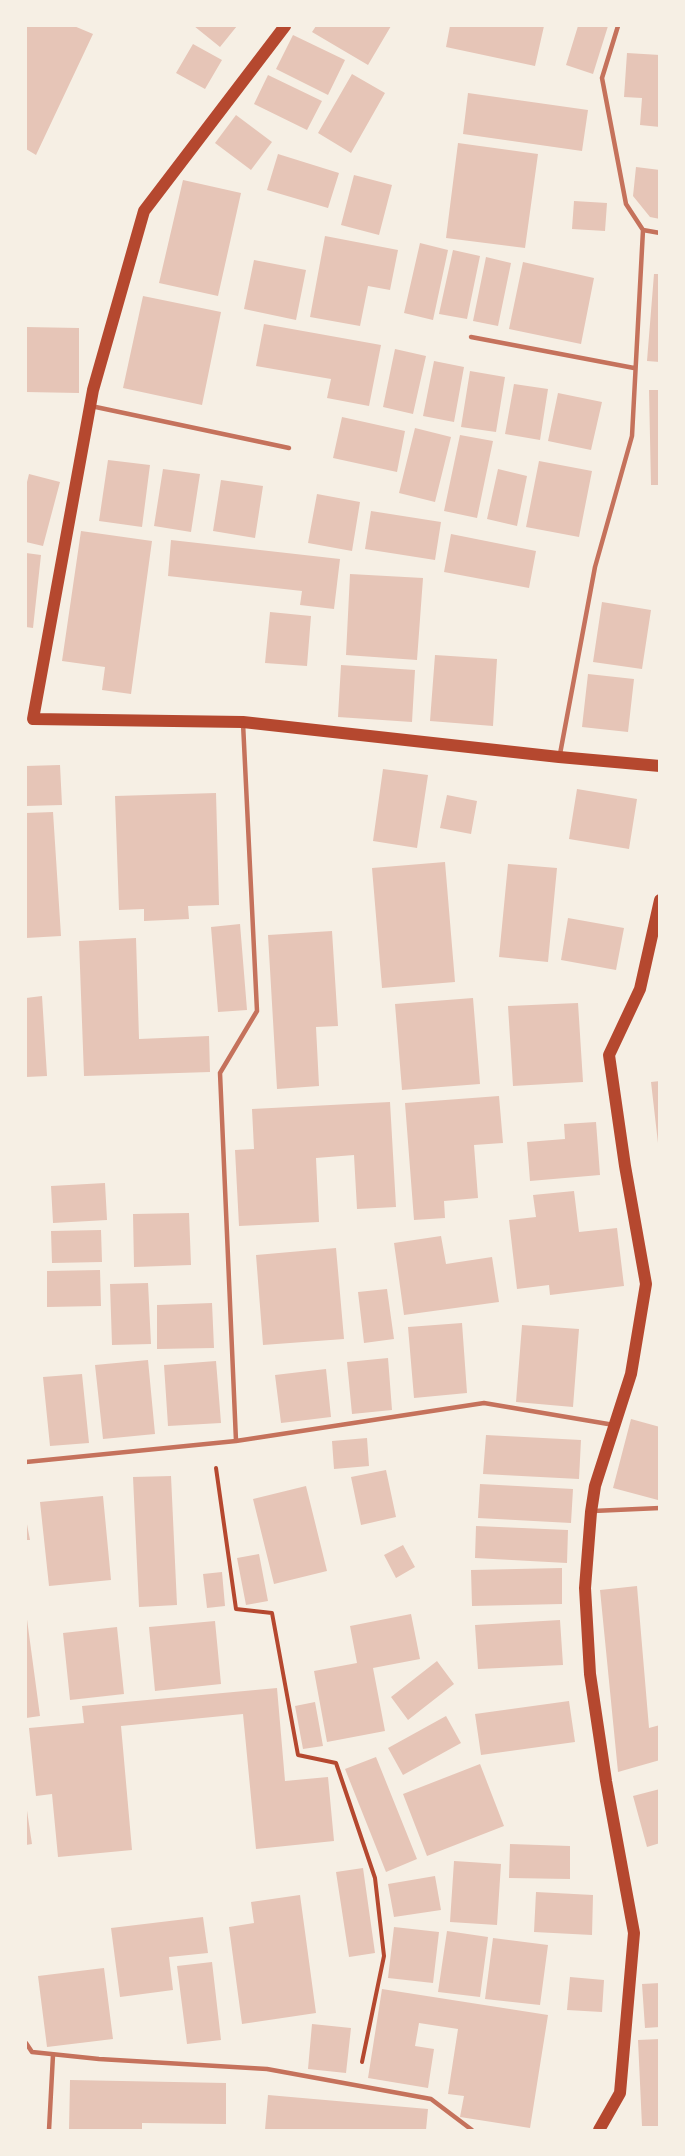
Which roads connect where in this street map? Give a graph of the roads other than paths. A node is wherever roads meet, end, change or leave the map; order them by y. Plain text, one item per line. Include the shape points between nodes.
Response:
1 (285, 26) edge
2 (618, 26) edge
3 (643, 230) junction
4 (660, 233) edge
5 (471, 337) dead end
6 (634, 368) junction
7 (91, 406) junction
8 (289, 448) dead end
9 (243, 722) junction
10 (560, 757) junction
11 (660, 766) edge
12 (660, 900) edge
13 (615, 1425) junction
14 (236, 1441) junction
15 (26, 1462) edge
16 (660, 1508) edge
17 (591, 1512) junction
18 (26, 2043) edge
19 (53, 2055) junction
20 (49, 2130) edge
21 (472, 2130) edge
22 (599, 2130) edge

1 - 7 main road via 144,211
2 - 3 lane via 602,78 626,204
3 - 4 lane
3 - 6 lane
5 - 6 lane
6 - 10 lane via 632,436 596,567
7 - 8 lane
7 - 9 main road via 33,719
9 - 10 main road
9 - 14 lane via 257,1011 220,1073
10 - 11 main road
12 - 13 main road via 640,989 609,1055 646,1284 631,1374
13 - 14 lane via 484,1403
13 - 17 main road via 595,1486
14 - 15 lane
16 - 17 lane
17 - 22 main road via 585,1588 591,1674 634,1933 621,2093
18 - 19 lane via 32,2052
19 - 20 lane
19 - 21 lane via 267,2069 357,2085 431,2099

